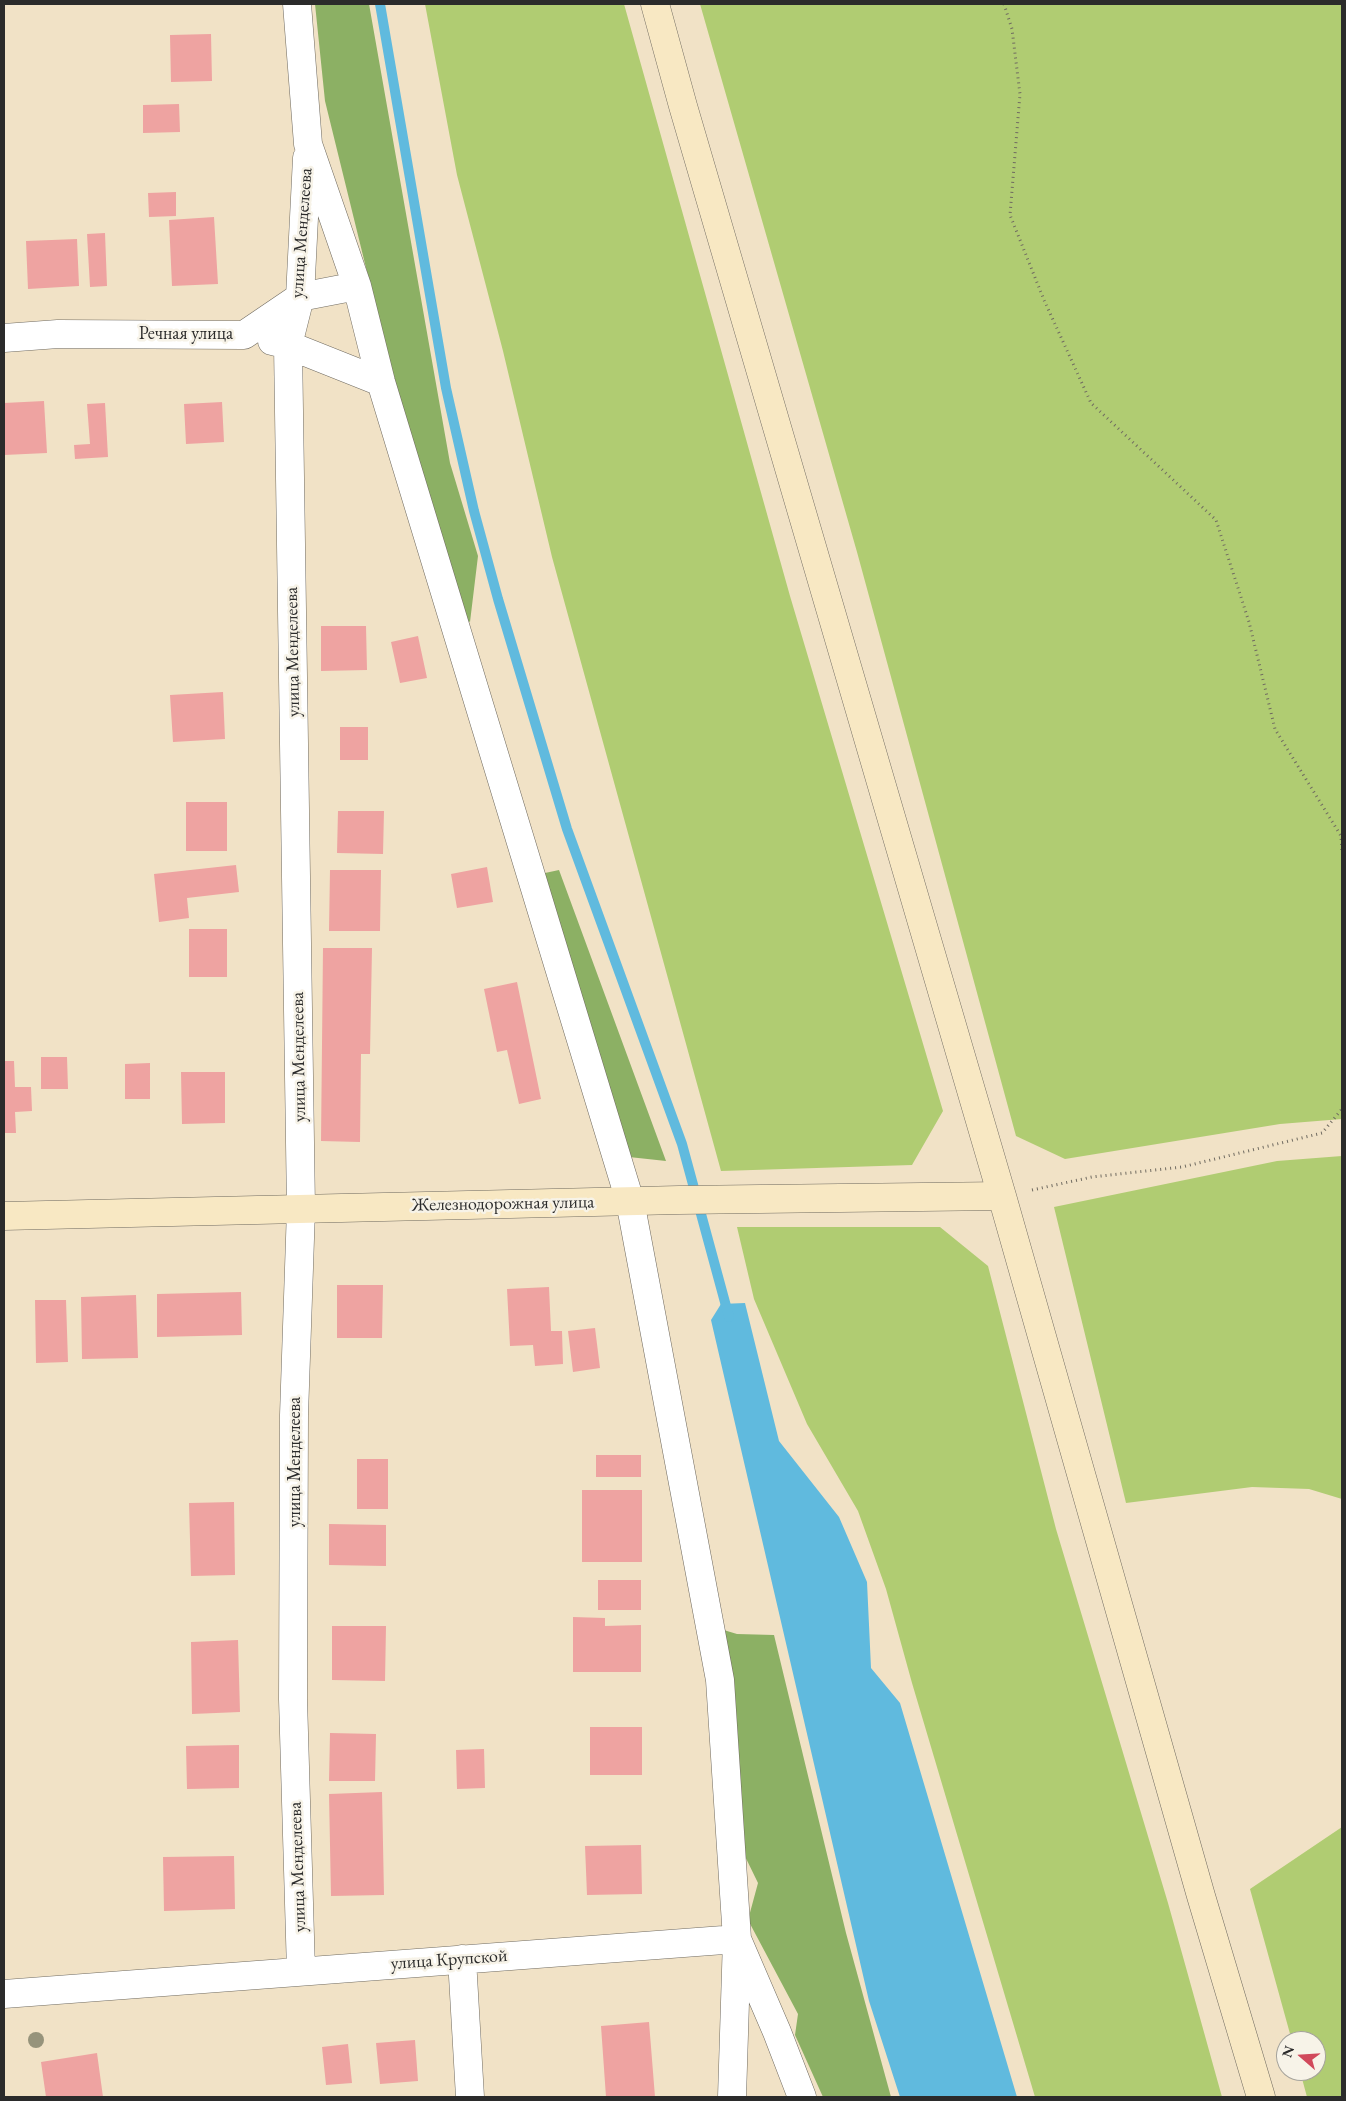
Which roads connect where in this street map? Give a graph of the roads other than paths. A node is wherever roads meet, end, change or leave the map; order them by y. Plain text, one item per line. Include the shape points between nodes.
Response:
1 (297, 4) edge
2 (655, 4) edge
3 (308, 144) junction
4 (357, 286) junction
5 (300, 296) junction
6 (244, 335) junction
7 (4, 338) edge
8 (288, 345) junction
9 (381, 382) junction
10 (1002, 1196) junction
11 (630, 1201) junction
12 (301, 1209) junction
13 (4, 1216) edge
14 (737, 1939) junction
15 (462, 1959) junction
16 (301, 1971) junction
17 (4, 1994) edge
18 (470, 2097) edge
19 (732, 2097) edge
20 (802, 2097) edge
21 (1261, 2097) edge

1 - 3 street
2 - 10 main road via 682,106
3 - 4 street
3 - 5 street, улица Менделеева
4 - 5 street, Речная улица
4 - 9 street
5 - 6 street, Речная улица
5 - 8 street, улица Менделеева
6 - 7 street, Речная улица via 58,334
6 - 8 street
8 - 9 street
8 - 12 street, улица Менделеева
9 - 11 street
10 - 11 main road, Железнодорожная улица
10 - 21 main road
11 - 12 main road, Железнодорожная улица
11 - 14 street via 720,1680
12 - 13 main road, Железнодорожная улица
12 - 16 street, улица Менделеева via 294,1415 293,1699
14 - 15 street, улица Крупской
14 - 19 street
14 - 20 street via 778,2032
15 - 16 street, улица Крупской
15 - 18 street
16 - 17 street, улица Крупской

